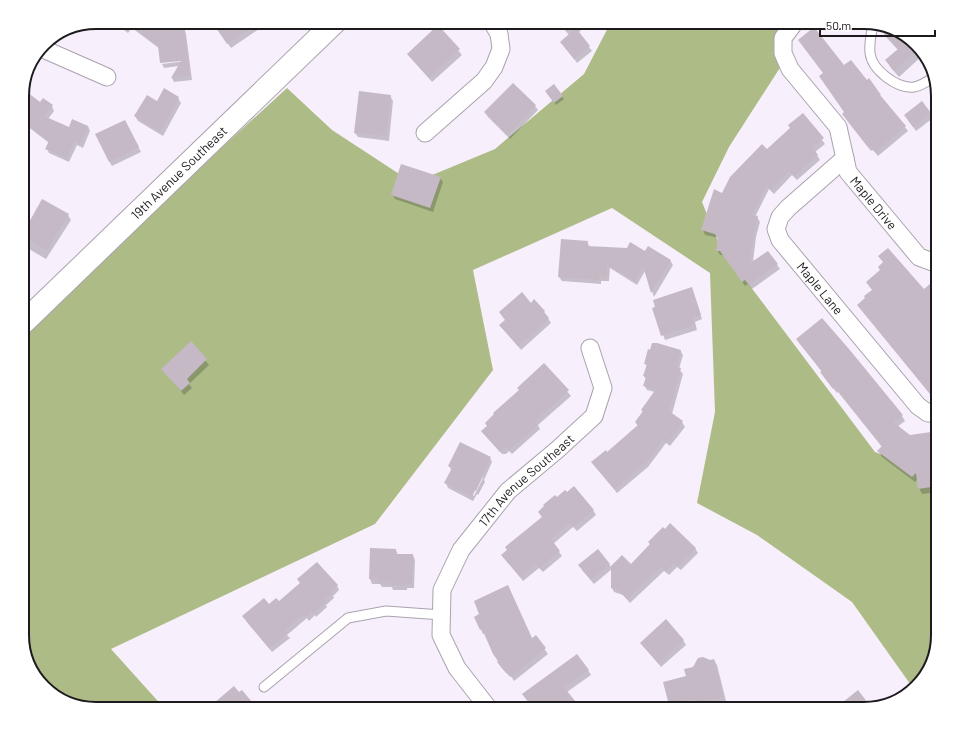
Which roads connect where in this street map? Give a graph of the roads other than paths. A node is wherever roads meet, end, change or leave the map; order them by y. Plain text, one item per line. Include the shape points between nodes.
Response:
1 (328, 29) edge
2 (496, 29) edge
3 (790, 29) edge
4 (872, 30) edge
5 (47, 51) edge
6 (107, 77) dead end
7 (929, 80) edge
8 (425, 132) dead end
9 (845, 158) junction
10 (931, 261) edge
11 (29, 317) edge
12 (590, 348) dead end
13 (931, 413) edge
14 (442, 615) junction
15 (264, 687) dead end
16 (484, 702) edge

1 - 11 street, 19th Avenue Southeast
2 - 8 street via 500,49 494,67 484,81
3 - 9 street, Maple Drive via 783,38 783,53 790,69 838,127
4 - 7 lane via 870,54 877,68 888,78 896,84 915,87
5 - 6 street
9 - 10 street, Maple Drive via 848,172 919,257
9 - 13 street, Maple Lane via 788,208 780,217 776,230 780,240 918,406
12 - 14 street, 17th Avenue Southeast via 603,388 594,416 508,491 461,550 442,590
14 - 15 lane via 386,611 348,618
14 - 16 street, 17th Avenue Southeast via 441,635 457,668

